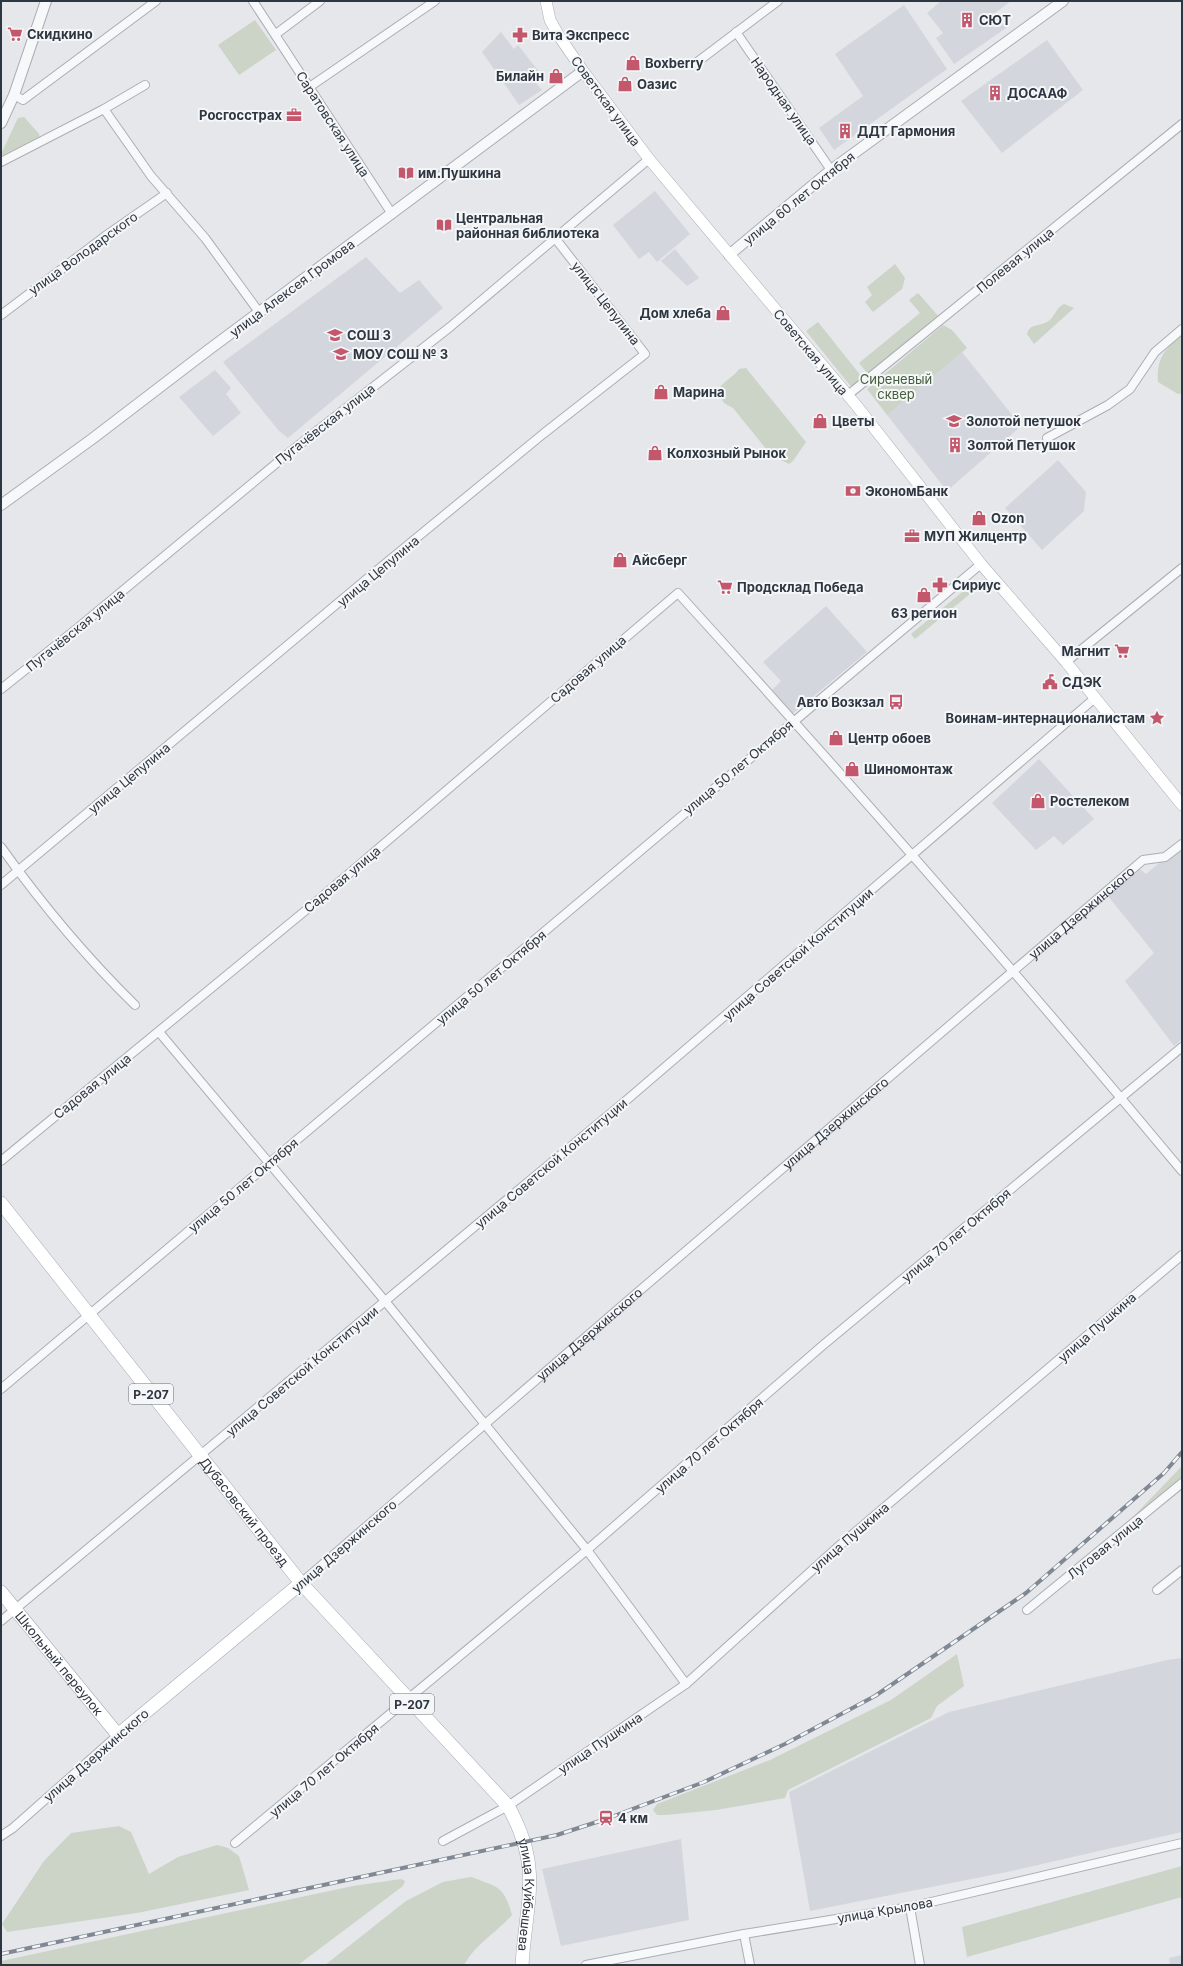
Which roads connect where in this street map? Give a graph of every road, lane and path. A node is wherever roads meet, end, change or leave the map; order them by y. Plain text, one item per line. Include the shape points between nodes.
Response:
1 (46, 1) edge
2 (156, 1) edge
3 (253, 1) edge
4 (320, 1) edge
5 (435, 1) edge
6 (546, 1) edge
7 (778, 1) edge
8 (1063, 1) edge
9 (736, 32) junction
10 (276, 34) junction
11 (696, 63) dead end
12 (583, 71) junction
13 (146, 85) dead end
14 (308, 88) junction
15 (14, 96) junction
16 (104, 109) junction
17 (1, 123) edge
18 (1182, 124) edge
19 (649, 159) junction
20 (1, 162) edge
21 (831, 170) junction
22 (167, 193) junction
23 (392, 214) junction
24 (555, 238) junction
25 (729, 255) junction
26 (259, 312) junction
27 (1, 315) edge
28 (1182, 329) edge
29 (848, 395) junction
30 (1047, 438) dead end
31 (1, 505) edge
32 (981, 564) junction
33 (1182, 568) edge
34 (1066, 662) junction
35 (1, 689) edge
36 (1095, 698) junction
37 (794, 720) junction
38 (1182, 805) edge
39 (1182, 844) edge
40 (1, 847) edge
41 (913, 855) junction
42 (18, 871) junction
43 (1, 885) edge
44 (1013, 971) junction
45 (134, 1005) dead end
46 (159, 1032) junction
47 (1182, 1047) edge
48 (1120, 1097) junction
49 (1, 1161) edge
50 (268, 1163) junction
51 (1182, 1171) edge
52 (1, 1203) edge
53 (1182, 1254) edge
54 (385, 1301) junction
55 (89, 1316) junction
56 (1, 1390) edge
57 (484, 1424) junction
58 (200, 1456) junction
59 (1182, 1483) edge
60 (587, 1550) junction
61 (1182, 1570) edge
62 (302, 1583) junction
63 (1157, 1590) dead end
64 (1, 1592) edge
65 (15, 1609) junction
66 (1027, 1610) dead end
67 (1, 1621) edge
68 (686, 1684) junction
69 (408, 1700) junction
70 (118, 1735) junction
71 (508, 1806) junction
72 (519, 1826) joint
73 (1, 1836) edge
74 (443, 1841) dead end
75 (235, 1843) dead end
76 (1182, 1843) edge
77 (910, 1907) junction
78 (744, 1934) junction
79 (522, 1965) edge
80 (586, 1965) edge
81 (750, 1965) edge
82 (920, 1965) edge

1 - 15 street
2 - 15 street via 23,100
3 - 10 street, Саратовская улица
4 - 10 street
5 - 14 street
6 - 12 main road, Советская улица via 550,20
7 - 9 street
8 - 21 street, улица 60 лет Октября
9 - 11 street
9 - 21 street, Народная улица
10 - 14 street, Саратовская улица
12 - 19 main road, Советская улица
12 - 23 street, улица Алексея Громова
13 - 16 street
14 - 23 street, Саратовская улица
15 - 17 street
16 - 20 street
16 - 22 street via 151,176
18 - 29 street, Полевая улица
19 - 24 street, Пугачёвская улица
19 - 25 main road, Советская улица
21 - 25 street, улица 60 лет Октября
22 - 26 street
22 - 27 street, улица Володарского
23 - 26 street, улица Алексея Громова
24 - 35 street, Пугачёвская улица via 450,327 290,452
24 - 42 street, улица Цепулина via 645,354 543,434
25 - 29 main road, Советская улица
26 - 31 street, улица Алексея Громова
28 - 30 street via 1155,352 1130,389 1108,405
29 - 32 main road, Советская улица
32 - 34 main road, Советская улица
32 - 37 street, улица 50 лет Октября
33 - 34 street
34 - 36 main road, Советская улица
36 - 38 main road, Советская улица
36 - 41 street, улица Советской Конституции
37 - 41 street
37 - 46 street, Садовая улица via 678,593
37 - 50 street, улица 50 лет Октября
39 - 44 street, улица Дзержинского via 1165,857 1143,860
40 - 42 street
41 - 44 street
41 - 54 street, улица Советской Конституции via 629,1098
42 - 43 street, улица Цепулина
42 - 45 street via 100,971
44 - 48 street
44 - 57 street, улица Дзержинского
46 - 49 street, Садовая улица
46 - 50 street
47 - 48 street, улица 70 лет Октября
48 - 51 street
48 - 60 street, улица 70 лет Октября via 822,1346
50 - 54 street
50 - 55 street, улица 50 лет Октября
52 - 55 main road, Дубасовский проезд / Р-207
53 - 68 street, улица Пушкина via 840,1545
54 - 57 street
54 - 58 street, улица Советской Конституции
55 - 56 street, улица 50 лет Октября
55 - 58 main road, Дубасовский проезд / Р-207
57 - 60 street
57 - 62 street, улица Дзержинского
58 - 62 main road, Дубасовский проезд / Р-207
58 - 65 street, улица Советской Конституции
59 - 66 street, Луговая улица
60 - 68 street
60 - 69 street, улица 70 лет Октября
61 - 63 street
62 - 69 main road, Дубасовский проезд / Р-207
62 - 70 main road, улица Дзержинского
64 - 65 main road, Школьный переулок
65 - 67 street, улица Советской Конституции
65 - 70 main road, Школьный переулок
68 - 71 street, улица Пушкина
69 - 71 main road, Дубасовский проезд / Р-207
69 - 75 street, улица 70 лет Октября
70 - 73 street, улица Дзержинского
71 - 72 main road, Дубасовский проезд / Р-207
71 - 74 street, улица Пушкина
72 - 79 main road, улица Куйбышева / Р-207 via 530,1865 531,1885
76 - 77 street, улица Крылова
77 - 78 street, улица Крылова
77 - 82 street
78 - 80 street, улица Крылова
78 - 81 street

